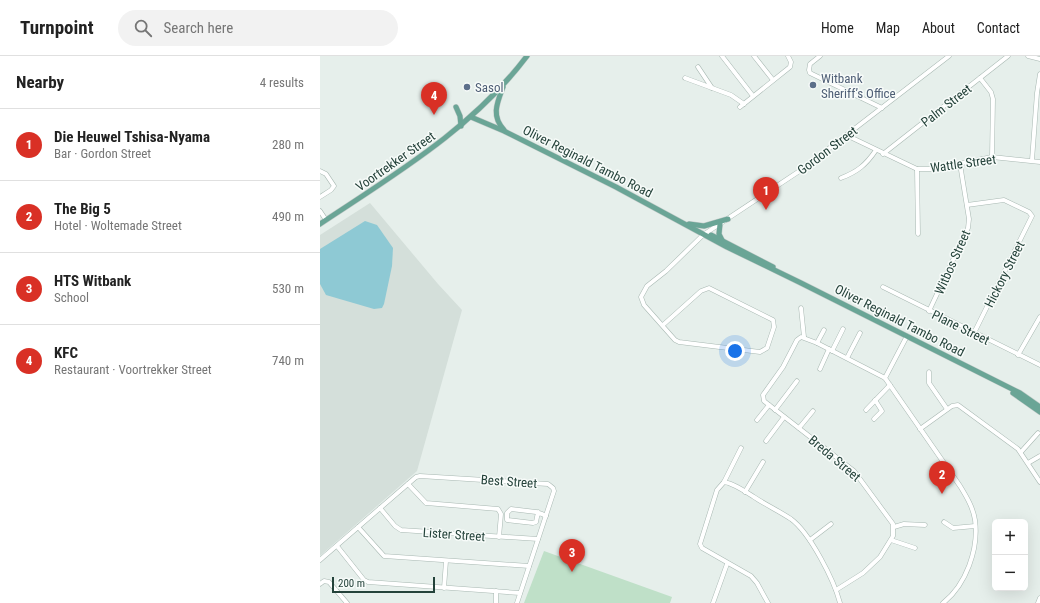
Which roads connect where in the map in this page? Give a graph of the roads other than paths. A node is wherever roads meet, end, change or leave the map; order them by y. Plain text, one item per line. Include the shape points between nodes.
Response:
1 (527, 56) edge
2 (722, 56) edge
3 (754, 56) edge
4 (788, 56) edge
5 (812, 56) edge
6 (820, 56) edge
7 (949, 56) edge
8 (1008, 56) edge
9 (1028, 56) edge
10 (1040, 59) edge
11 (815, 60) junction
12 (698, 67) dead end
13 (1040, 74) edge
14 (685, 78) dead end
15 (980, 78) junction
16 (773, 80) junction
17 (504, 85) junction
18 (712, 88) junction
19 (753, 96) junction
20 (456, 107) dead end
21 (882, 108) junction
22 (1035, 113) junction
23 (1040, 114) edge
24 (471, 117) junction
25 (461, 126) junction
26 (504, 131) junction
27 (846, 136) junction
28 (876, 150) junction
29 (883, 154) junction
30 (992, 157) junction
31 (1032, 160) junction
32 (1040, 162) edge
33 (960, 164) junction
34 (917, 169) junction
35 (320, 171) edge
36 (841, 178) dead end
37 (320, 197) edge
38 (967, 205) junction
39 (320, 211) edge
40 (728, 219) junction
41 (326, 220) junction
42 (683, 222) junction
43 (320, 224) edge
44 (720, 224) junction
45 (705, 234) junction
46 (918, 234) dead end
47 (722, 241) junction
48 (786, 275) junction
49 (883, 287) dead end
50 (801, 308) dead end
51 (929, 311) junction
52 (1040, 317) edge
53 (663, 325) junction
54 (843, 329) dead end
55 (824, 330) dead end
56 (860, 333) dead end
57 (974, 333) junction
58 (907, 336) junction
59 (804, 337) junction
60 (817, 343) junction
61 (830, 350) junction
62 (1018, 355) junction
63 (847, 358) junction
64 (1040, 365) edge
65 (820, 368) dead end
66 (929, 372) dead end
67 (885, 378) junction
68 (797, 382) dead end
69 (890, 385) junction
70 (1004, 386) junction
71 (875, 400) junction
72 (769, 405) junction
73 (1040, 407) edge
74 (947, 409) junction
75 (775, 410) junction
76 (866, 410) dead end
77 (813, 411) dead end
78 (1040, 412) edge
79 (784, 417) junction
80 (874, 419) dead end
81 (757, 420) dead end
82 (799, 428) junction
83 (920, 429) junction
84 (1038, 433) dead end
85 (766, 441) dead end
86 (741, 448) dead end
87 (1021, 452) junction
88 (1040, 456) edge
89 (763, 462) dead end
90 (1028, 463) junction
91 (1038, 476) edge
92 (724, 482) junction
93 (1040, 482) edge
94 (408, 484) junction
95 (745, 492) junction
96 (380, 508) junction
97 (538, 512) junction
98 (546, 516) junction
99 (944, 522) dead end
100 (831, 524) dead end
101 (925, 525) dead end
102 (975, 526) junction
103 (358, 527) junction
104 (894, 527) junction
105 (499, 537) junction
106 (538, 539) junction
107 (810, 540) junction
108 (891, 540) junction
109 (337, 546) junction
110 (915, 548) dead end
111 (320, 560) edge
112 (446, 561) junction
113 (727, 564) junction
114 (529, 566) junction
115 (320, 584) edge
116 (444, 588) junction
117 (836, 590) junction
118 (496, 591) junction
119 (520, 593) junction
120 (1040, 598) edge
121 (347, 603) edge
122 (496, 603) edge
123 (517, 603) edge
124 (713, 603) edge
125 (768, 603) edge
126 (840, 603) edge
127 (943, 603) edge
128 (1038, 603) edge

1 - 17 main road, Voortrekker Street
2 - 19 street
3 - 16 street
4 - 16 street via 791,64
5 - 11 street
6 - 11 street
7 - 21 street, Gordon Street
8 - 15 street, Palm Street
9 - 10 street
11 - 21 street via 809,66 810,73
12 - 18 street
13 - 22 street
14 - 18 street
15 - 29 street, Palm Street
15 - 30 street via 991,92 993,100
16 - 19 street
17 - 24 main road, Voortrekker Street
17 - 26 main road via 496,112
18 - 19 street via 731,96 742,106
20 - 25 main road
21 - 27 street, Gordon Street
22 - 23 street
22 - 31 street
24 - 25 main road, Voortrekker Street
24 - 26 main road, Oliver Reginald Tambo Road
25 - 41 main road, Voortrekker Street via 435,148
26 - 42 main road, Oliver Reginald Tambo Road
27 - 28 street, Wattle Street
27 - 40 street, Gordon Street via 802,170
28 - 29 street, Wattle Street
28 - 36 street via 854,173
29 - 34 street, Wattle Street
30 - 31 street, Wattle Street
30 - 33 street, Wattle Street
31 - 32 street, Wattle Street
33 - 34 street, Wattle Street
33 - 38 street, Witbos Street
34 - 46 street
35 - 37 street via 326,174 334,186
38 - 51 street, Witbos Street via 967,231
38 - 57 street, Hickory Street via 1004,200 1031,214 1032,219
39 - 41 street
40 - 42 main road via 704,226
40 - 44 street, Gordon Street
41 - 43 main road, Voortrekker Street
42 - 45 main road, Oliver Reginald Tambo Road
44 - 45 street, Gordon Street
44 - 47 main road via 719,235
45 - 47 main road, Oliver Reginald Tambo Road
45 - 48 main road, Oliver Reginald Tambo Road
45 - 53 street, Gordon Street via 647,286 640,297
47 - 48 main road, Oliver Reginald Tambo Road
48 - 58 main road, Oliver Reginald Tambo Road
49 - 51 street, Plane Street
50 - 59 street
51 - 57 street, Plane Street
52 - 62 street
53 - 53 street via 706,288 712,288 767,316 774,323 767,348 760,352 679,342
54 - 61 street
55 - 60 street
56 - 63 street
57 - 62 street, Plane Street
58 - 67 street
58 - 70 main road, Oliver Reginald Tambo Road
59 - 60 street
59 - 72 street via 797,340 783,367 763,395 764,401
60 - 61 street
61 - 63 street
61 - 65 street
62 - 64 street, Plane Street
63 - 67 street
66 - 74 street via 929,383
67 - 69 street
68 - 75 street
69 - 71 street
69 - 83 street
70 - 73 main road, Oliver Reginald Tambo Road via 1020,393
70 - 78 main road, Oliver Reginald Tambo Road
71 - 76 street
71 - 80 street via 882,411
72 - 75 street, Breda Street
72 - 81 street
74 - 83 street
74 - 87 street via 954,405 961,406
75 - 79 street, Breda Street
77 - 82 street
79 - 82 street, Breda Street
79 - 85 street
82 - 104 street, Breda Street via 859,475
83 - 102 street via 969,500
84 - 87 street
86 - 92 street
87 - 90 street
88 - 90 street
89 - 95 street
90 - 91 street
91 - 93 street
92 - 95 street
92 - 113 street via 717,490 700,544 702,548
94 - 96 street
94 - 98 street, Best Street via 416,477 425,475 548,484 554,491
94 - 105 street via 426,503 498,509 501,514
95 - 107 street via 791,519
96 - 103 street
96 - 105 street, Lister Street via 401,530
97 - 97 street via 511,509 507,512 506,519 534,523
97 - 98 street
98 - 106 street, Best Street
99 - 102 street via 953,528
100 - 107 street
101 - 104 street via 904,524
102 - 127 street via 966,571 954,592
103 - 109 street
103 - 112 street via 384,556
104 - 108 street
105 - 106 street, Lister Street
106 - 114 street, Best Street
107 - 117 street
108 - 110 street
108 - 117 street via 875,563
109 - 111 street
109 - 116 street via 368,582
112 - 114 street
112 - 116 street
113 - 124 street
113 - 125 street via 751,576 758,583
114 - 119 street, Best Street
115 - 121 street via 324,581 329,582
116 - 118 street
117 - 126 street
118 - 119 street
118 - 122 street
119 - 123 street, Best Street
120 - 128 street

